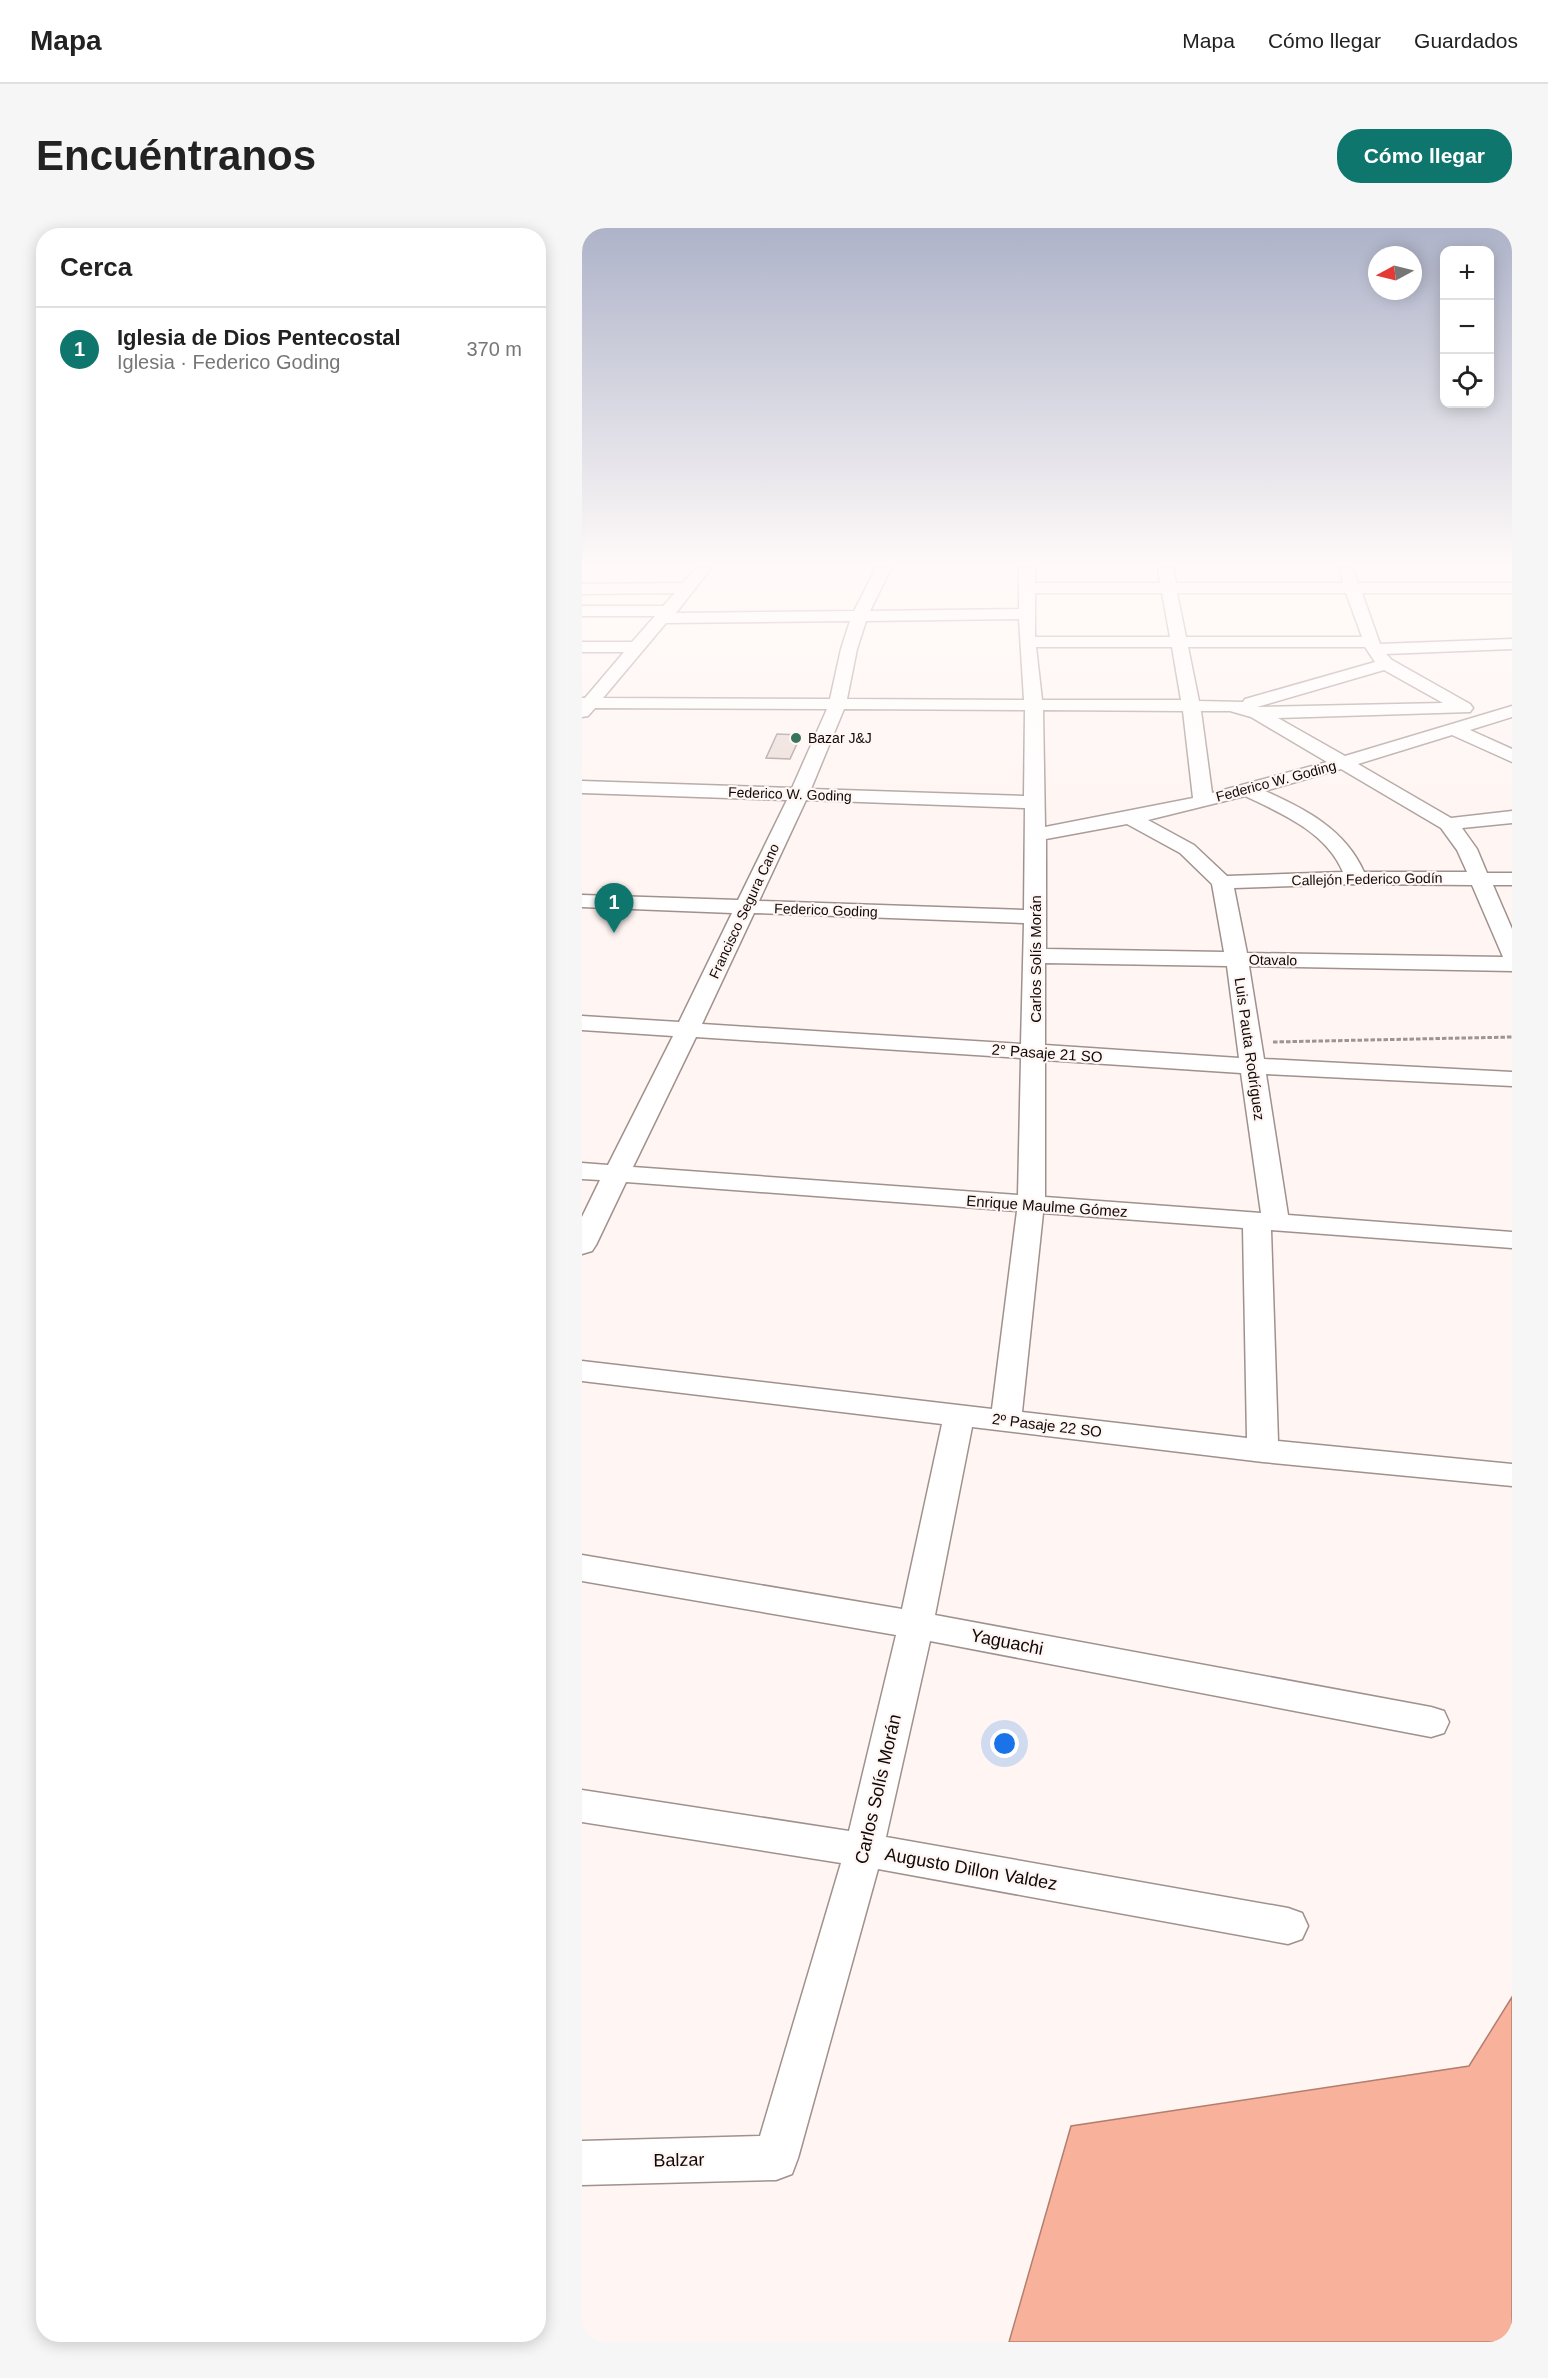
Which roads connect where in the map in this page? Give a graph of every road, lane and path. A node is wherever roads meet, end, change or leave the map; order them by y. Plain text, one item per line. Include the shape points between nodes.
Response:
1 (620, 667) edge
2 (845, 667) edge
3 (1030, 667) edge
4 (1184, 667) edge
5 (1377, 667) edge
6 (1391, 667) edge
7 (585, 706) edge
8 (837, 706) junction
9 (1191, 706) junction
10 (1238, 706) junction
11 (1034, 707) junction
12 (1464, 708) junction
13 (1512, 711) edge
14 (1257, 713) junction
15 (1484, 720) junction
16 (1454, 729) junction
17 (1512, 756) edge
18 (1344, 763) junction
19 (582, 787) edge
20 (1245, 789) junction
21 (799, 795) junction
22 (1203, 800) junction
23 (1034, 802) junction
24 (1512, 817) edge
25 (1130, 818) junction
26 (1448, 824) junction
27 (1036, 836) junction
28 (1356, 878) junction
29 (1481, 879) junction
30 (1512, 879) edge
31 (1222, 882) junction
32 (582, 901) edge
33 (744, 907) junction
34 (1034, 917) junction
35 (1512, 954) edge
36 (1035, 956) junction
37 (1237, 960) junction
38 (1512, 964) edge
39 (582, 1023) edge
40 (687, 1031) junction
41 (1512, 1037) edge
42 (1248, 1042) junction
43 (1034, 1052) junction
44 (1252, 1066) junction
45 (1512, 1079) edge
46 (582, 1171) edge
47 (618, 1174) junction
48 (1031, 1204) junction
49 (1267, 1222) junction
50 (1512, 1240) edge
51 (582, 1245) edge
52 (582, 1371) edge
53 (959, 1415) junction
54 (1006, 1421) junction
55 (1263, 1451) junction
56 (1512, 1475) edge
57 (582, 1568) edge
58 (916, 1625) junction
59 (1431, 1722) dead end
60 (582, 1806) edge
61 (864, 1850) junction
62 (1288, 1926) dead end
63 (776, 2158) joint
64 (582, 2163) edge

1 - 7 street
2 - 8 street, Francisco Segura Cano
3 - 11 street, Carlos Solís Morán
4 - 9 street
5 - 10 street
6 - 12 street
7 - 8 street
8 - 11 street
8 - 21 street, Francisco Segura Cano
9 - 10 street
9 - 11 street
9 - 22 street
10 - 14 street
11 - 23 street, Carlos Solís Morán
12 - 14 street
12 - 15 street
13 - 15 street, Federico W. Goding
14 - 18 street
15 - 16 street, Federico W. Goding
16 - 17 street
16 - 18 street, Federico W. Goding
18 - 20 street, Federico W. Goding
18 - 26 street
19 - 21 street, Federico W. Goding
20 - 22 street, Federico W. Goding
20 - 28 street via 1294,811 1318,827 1351,862
21 - 23 street, Federico W. Goding
21 - 33 street, Francisco Segura Cano
22 - 25 street, Federico W. Goding
23 - 27 street, Carlos Solís Morán
24 - 26 street
25 - 27 street, Federico W. Goding
25 - 31 street via 1187,849
26 - 29 street via 1467,849
27 - 34 street, Carlos Solís Morán
28 - 29 street, Callejón Federico Godín
28 - 31 street, Callejón Federico Godín
29 - 30 street, Callejón Federico Godín
29 - 35 street
31 - 37 street, Luis Pauta Rodríguez
32 - 33 street, Federico Goding
33 - 34 street, Federico Goding
33 - 40 street, Francisco Segura Cano
34 - 36 street, Carlos Solís Morán
36 - 37 street, Otavalo
36 - 43 street, Carlos Solís Morán
37 - 38 street, Otavalo
37 - 42 street, Luis Pauta Rodríguez
39 - 40 street, 2° Pasaje 21 SO
40 - 43 street, 2° Pasaje 21 SO
40 - 47 street, Francisco Segura Cano
41 - 42 path
42 - 44 street, Luis Pauta Rodríguez
43 - 44 street, 2° Pasaje 21 SO
43 - 48 street, Carlos Solís Morán
44 - 45 street, 2° Pasaje 21 SO
44 - 49 street, Luis Pauta Rodríguez
46 - 47 street, Enrique Maulme Gómez
47 - 48 street, Enrique Maulme Gómez
47 - 51 street, Francisco Segura Cano
48 - 49 street, Enrique Maulme Gómez
48 - 54 street, Carlos Solís Morán
49 - 50 street, Enrique Maulme Gómez
49 - 55 street, Luis Pauta Rodríguez
52 - 53 street, 2º Pasaje 22 SO
53 - 54 street, 2º Pasaje 22 SO
53 - 58 street, Carlos Solís Morán
54 - 55 street, 2º Pasaje 22 SO
55 - 56 street, 2º Pasaje 22 SO
57 - 58 street, Yaguachi
58 - 59 street, Yaguachi
58 - 61 street, Carlos Solís Morán
60 - 61 street, Augusto Dillon Valdez
61 - 62 street, Augusto Dillon Valdez
61 - 63 street, Carlos Solís Morán
63 - 64 street, Balzar

